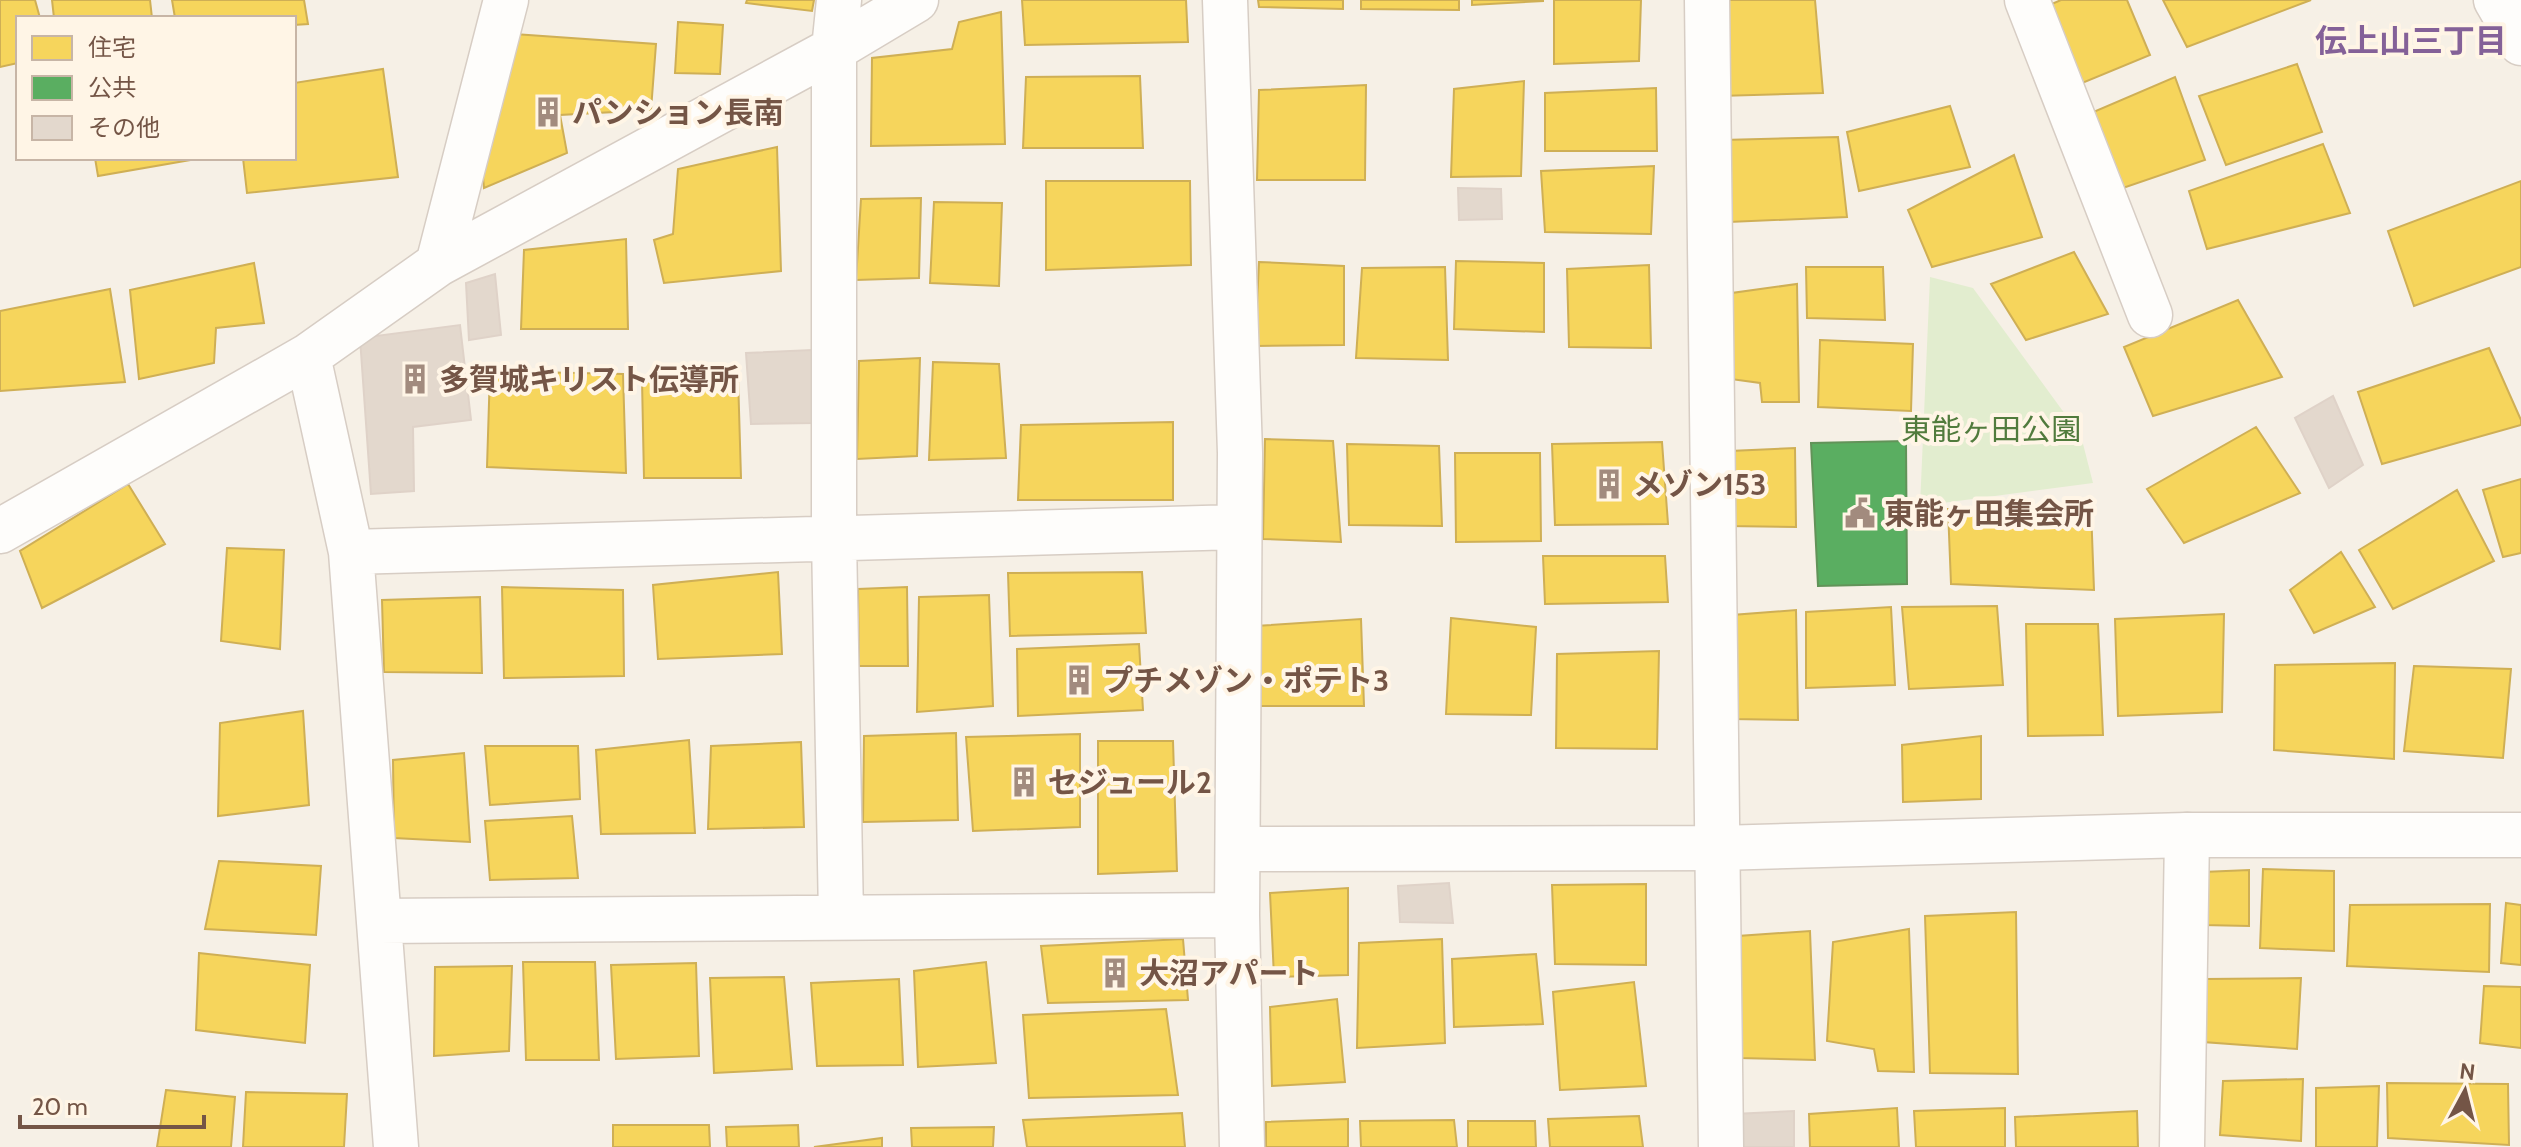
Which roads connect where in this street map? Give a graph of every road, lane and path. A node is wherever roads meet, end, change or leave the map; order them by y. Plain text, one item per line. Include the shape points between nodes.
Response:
1 (506, 0) edge
2 (839, 0) edge
3 (916, 0) edge
4 (1225, 0) edge
5 (1707, 0) edge
6 (2027, 0) edge
7 (2496, 0) edge
8 (2521, 43) edge
9 (834, 49) junction
10 (438, 264) junction
11 (2150, 315) dead end
12 (308, 356) junction
13 (1238, 527) junction
14 (0, 531) edge
15 (834, 538) junction
16 (351, 552) junction
17 (2187, 835) junction
18 (2521, 835) edge
19 (1718, 848) junction
20 (1238, 849) junction
21 (1237, 915) junction
22 (841, 917) junction
23 (379, 921) junction
24 (396, 1147) edge
25 (1242, 1147) edge
26 (1721, 1147) edge
27 (2182, 1147) edge

1 - 10 street
2 - 9 street
3 - 9 street
4 - 13 street
5 - 19 street
6 - 11 street
7 - 8 street
9 - 10 street
9 - 15 street
10 - 12 street
12 - 14 street
12 - 16 street
13 - 15 street
13 - 20 street
15 - 16 street
15 - 22 street
16 - 23 street
17 - 18 street
17 - 19 street
17 - 27 street
19 - 20 street
19 - 26 street
20 - 21 street
21 - 22 street
21 - 25 street
22 - 23 street
23 - 24 street

